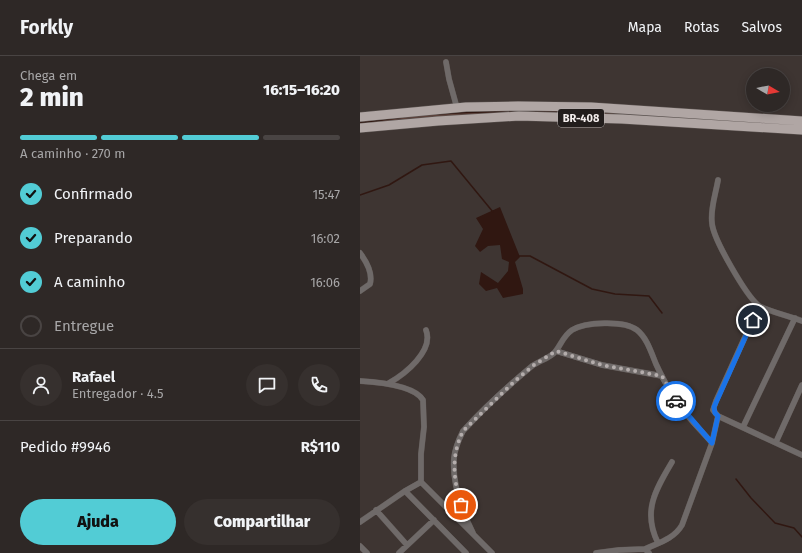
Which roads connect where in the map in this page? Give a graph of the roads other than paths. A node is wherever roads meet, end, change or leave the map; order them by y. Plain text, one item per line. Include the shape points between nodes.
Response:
1 (446, 62) dead end
2 (457, 108) junction
3 (409, 112) junction
4 (360, 113) edge
5 (698, 114) junction
6 (802, 115) edge
7 (360, 117) edge
8 (802, 120) edge
9 (360, 128) edge
10 (802, 130) edge
11 (718, 180) dead end
12 (360, 253) edge
13 (360, 291) edge
14 (759, 306) junction
15 (795, 318) junction
16 (802, 321) edge
17 (426, 330) dead end
18 (556, 351) junction
19 (662, 376) junction
20 (360, 380) edge
21 (389, 383) junction
22 (802, 385) edge
23 (717, 414) junction
24 (743, 427) junction
25 (776, 442) junction
26 (712, 443) junction
27 (802, 455) edge
28 (672, 462) dead end
29 (421, 482) junction
30 (405, 491) junction
31 (376, 510) junction
32 (434, 520) junction
33 (360, 522) edge
34 (473, 534) junction
35 (658, 543) junction
36 (407, 545) junction
37 (360, 546) edge
38 (647, 551) edge
39 (620, 552) edge
40 (367, 553) edge
41 (399, 553) edge
42 (466, 553) edge
43 (492, 553) edge
44 (596, 553) edge

1 - 2 street
2 - 3 highway, BR-408
2 - 5 highway, BR-408 via 591,107
3 - 4 highway via 392,110
3 - 7 highway, BR-408
5 - 6 highway
5 - 8 highway, BR-408
9 - 10 highway, BR-408 via 519,116 622,119
11 - 14 street via 712,226 726,258
12 - 13 street via 371,279 369,285
14 - 15 street
14 - 23 street via 716,401 714,407
15 - 16 street
15 - 24 street
17 - 21 street via 428,340 425,349 401,376
18 - 19 street via 609,366
18 - 19 street via 572,330 585,325 630,326 636,329 651,350
18 - 34 street via 516,380 463,431 454,457 455,479 464,517
19 - 26 street via 681,408
20 - 21 street
21 - 29 street via 415,393 423,400
22 - 25 street
23 - 24 street
23 - 26 street
24 - 25 street
25 - 27 street
26 - 35 street via 679,531
28 - 35 street via 657,488 652,506 650,520
29 - 30 street
29 - 34 street
30 - 31 street
30 - 32 street
31 - 33 street
31 - 36 street
32 - 36 street
32 - 42 street
34 - 43 street
35 - 38 street
36 - 41 street
37 - 40 street
38 - 39 street
39 - 44 street

